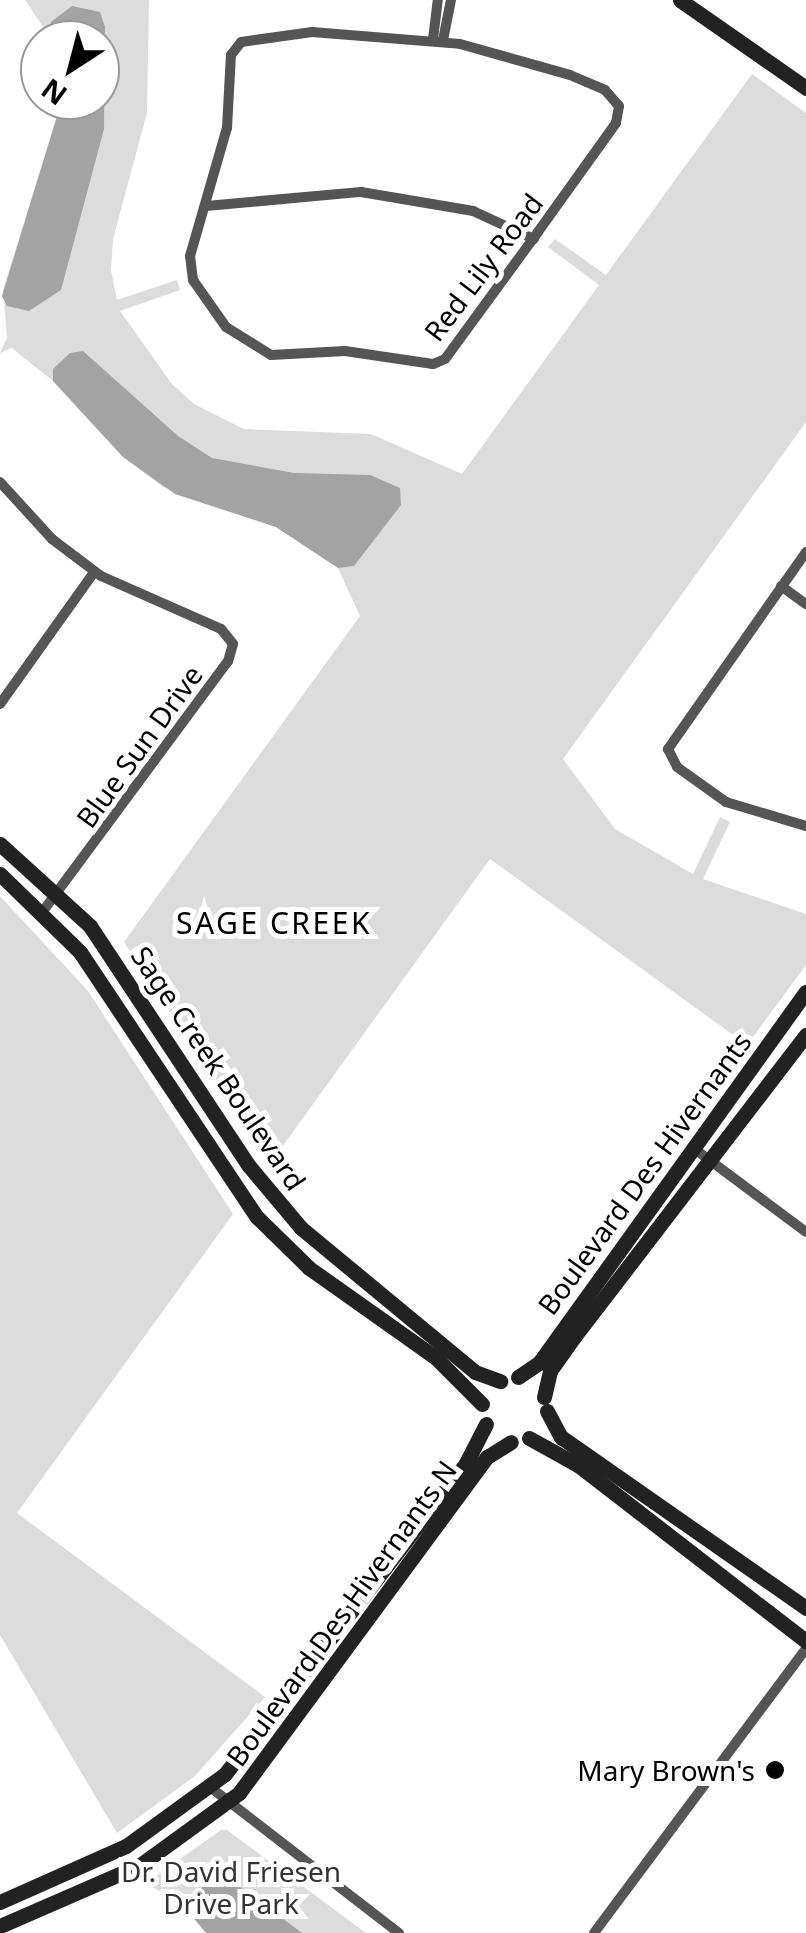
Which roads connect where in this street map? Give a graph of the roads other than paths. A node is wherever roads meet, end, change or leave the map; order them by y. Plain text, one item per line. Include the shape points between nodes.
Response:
1 (438, 0) edge
2 (451, 0) edge
3 (680, 0) edge
4 (438, 40) junction
5 (806, 88) edge
6 (206, 206) junction
7 (534, 239) junction
8 (0, 482) edge
9 (806, 552) edge
10 (95, 571) junction
11 (781, 586) junction
12 (806, 604) edge
13 (0, 704) edge
14 (806, 826) edge
15 (0, 844) edge
16 (0, 874) edge
17 (58, 893) junction
18 (44, 910) junction
19 (806, 992) edge
20 (806, 1035) edge
21 (692, 1147) junction
22 (710, 1162) junction
23 (806, 1232) edge
24 (518, 1377) junction
25 (500, 1381) junction
26 (482, 1404) junction
27 (545, 1404) junction
28 (486, 1424) junction
29 (529, 1438) junction
30 (512, 1442) junction
31 (806, 1608) edge
32 (806, 1641) edge
33 (806, 1649) edge
34 (210, 1787) junction
35 (228, 1803) junction
36 (0, 1902) edge
37 (0, 1926) edge
38 (399, 1933) edge
39 (594, 1933) edge

1 - 4 street
2 - 4 street
3 - 5 street
4 - 6 street, Red Lily Road via 312,32 241,42 231,55 227,128
4 - 7 street, Red Lily Road via 570,75 605,90 619,106 616,124
6 - 7 street via 360,192 473,211
6 - 7 street, Red Lily Road via 190,256 193,280 226,326 271,354 346,351 432,364 445,359
8 - 10 street, Blue Sun Drive via 52,539
9 - 11 street
10 - 13 street
10 - 17 street, Blue Sun Drive via 138,597 221,629 232,654
11 - 12 street
11 - 14 street via 668,750 678,767 726,802
15 - 17 street, Sage Creek Boulevard
16 - 18 street, Sage Creek Boulevard
17 - 18 street, Blue Sun Drive
17 - 25 street, Sage Creek Boulevard via 148,1004 276,1200 324,1251 462,1362
18 - 26 street, Sage Creek Boulevard via 98,977 257,1217 309,1268 436,1358
19 - 21 street, Boulevard Des Hivernants
20 - 22 street, Boulevard Des Hivernants
21 - 22 street
21 - 24 street, Boulevard Des Hivernants via 540,1363
22 - 23 street
22 - 27 street, Boulevard Des Hivernants via 550,1371
24 - 25 street
24 - 27 street
25 - 26 street
26 - 28 street
27 - 29 street
27 - 31 street via 561,1437
28 - 30 street
28 - 34 street, Boulevard Des Hivernants N via 465,1465 264,1728
29 - 30 street
29 - 32 street via 578,1465
30 - 35 street, Boulevard Des Hivernants N via 487,1456 278,1747
33 - 39 street
34 - 35 street
34 - 36 street, Boulevard Des Hivernants N via 126,1846
35 - 37 street, Boulevard Des Hivernants N via 140,1865
35 - 38 street

